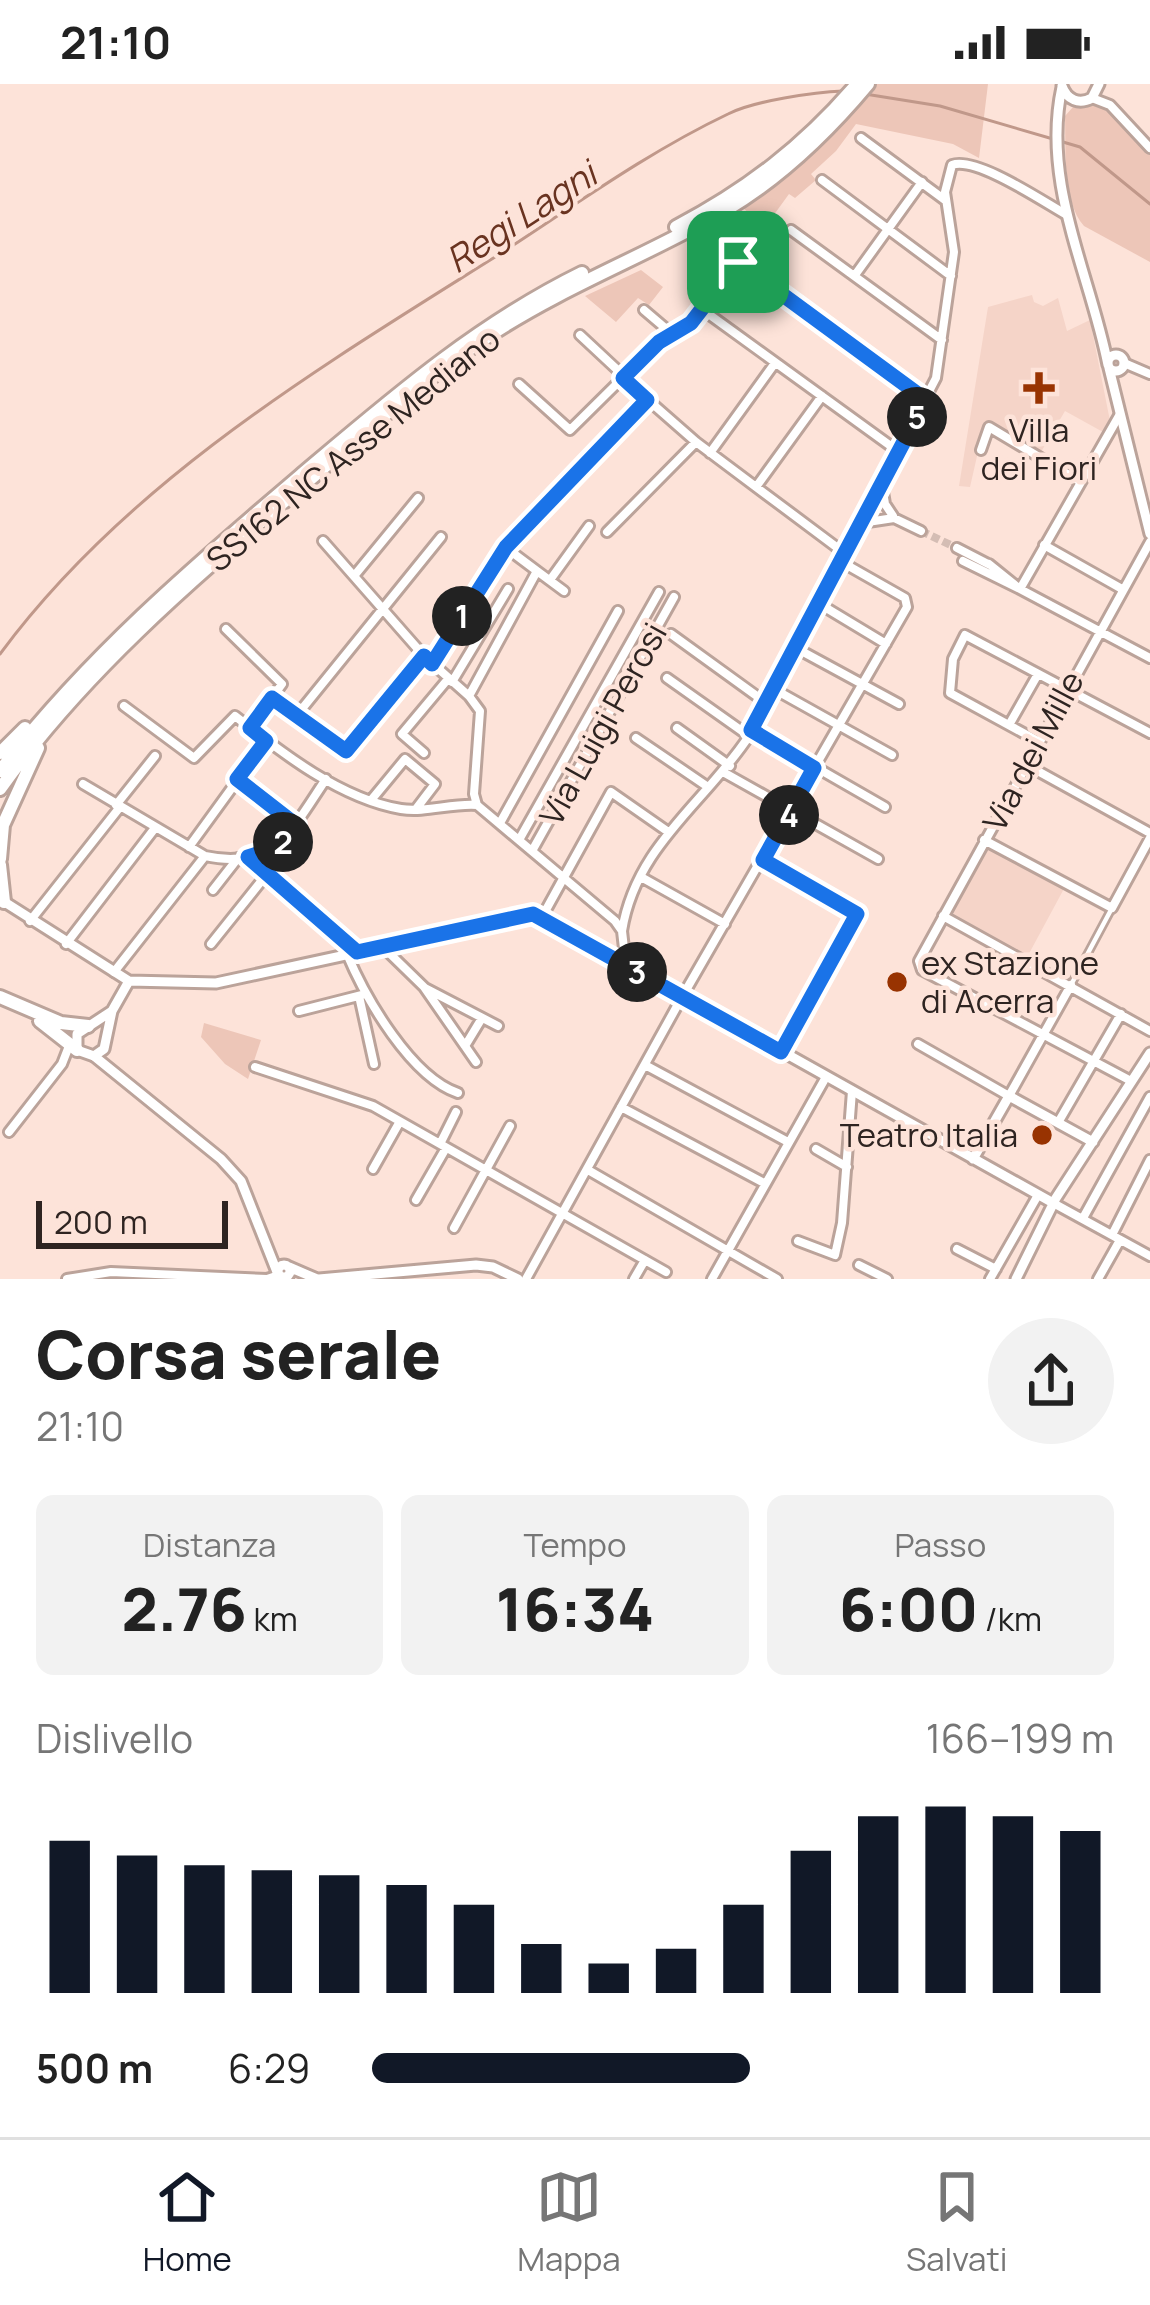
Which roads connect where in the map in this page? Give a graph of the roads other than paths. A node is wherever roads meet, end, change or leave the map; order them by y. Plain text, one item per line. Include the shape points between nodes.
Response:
1 (857, 84) edge
2 (868, 84) edge
3 (1100, 84) edge
4 (1062, 86) edge
5 (1092, 98) junction
6 (1074, 100) junction
7 (1058, 116) junction
8 (1130, 126) junction
9 (822, 130) junction
10 (861, 138) dead end
11 (1150, 148) edge
12 (822, 180) dead end
13 (922, 182) junction
14 (945, 200) junction
15 (1068, 215) junction
16 (888, 229) junction
17 (791, 230) dead end
18 (855, 275) junction
19 (951, 276) junction
20 (644, 310) dead end
21 (703, 310) junction
22 (671, 333) junction
23 (580, 335) dead end
24 (943, 341) junction
25 (775, 363) junction
26 (1116, 364) junction
27 (1150, 374) edge
28 (624, 377) junction
29 (519, 384) dead end
30 (822, 396) junction
31 (647, 400) junction
32 (926, 400) junction
33 (1120, 413) junction
34 (696, 442) junction
35 (981, 451) dead end
36 (899, 452) junction
37 (710, 453) junction
38 (1150, 477) edge
39 (1079, 481) junction
40 (1137, 482) junction
41 (882, 484) junction
42 (756, 488) junction
43 (418, 498) dead end
44 (894, 518) junction
45 (859, 524) junction
46 (589, 526) dead end
47 (921, 531) tunnel mouth
48 (607, 532) dead end
49 (441, 537) dead end
50 (1150, 538) edge
51 (323, 541) dead end
52 (1044, 545) junction
53 (506, 547) junction
54 (957, 548) tunnel mouth
55 (841, 556) junction
56 (963, 561) tunnel mouth
57 (989, 565) junction
58 (537, 571) junction
59 (1030, 571) junction
60 (354, 576) junction
61 (550, 580) junction
62 (508, 589) dead end
63 (1020, 589) junction
64 (1122, 590) junction
65 (564, 591) dead end
66 (659, 592) dead end
67 (674, 597) dead end
68 (818, 603) junction
69 (384, 611) junction
70 (619, 611) dead end
71 (226, 629) dead end
72 (1099, 631) junction
73 (671, 634) dead end
74 (886, 644) junction
75 (794, 647) junction
76 (1150, 658) edge
77 (428, 660) junction
78 (1038, 674) junction
79 (667, 678) dead end
80 (450, 681) junction
81 (862, 686) junction
82 (74, 688) junction
83 (772, 688) junction
84 (1066, 688) junction
85 (469, 696) junction
86 (272, 698) junction
87 (765, 702) junction
88 (899, 704) dead end
89 (124, 706) dead end
90 (298, 716) junction
91 (1010, 725) junction
92 (839, 726) junction
93 (250, 728) junction
94 (676, 728) dead end
95 (1150, 733) edge
96 (750, 734) junction
97 (636, 739) dead end
98 (266, 741) junction
99 (1038, 741) junction
100 (0, 753) edge
101 (424, 753) dead end
102 (892, 755) dead end
103 (154, 756) dead end
104 (1025, 764) junction
105 (814, 768) junction
106 (726, 769) junction
107 (0, 771) edge
108 (237, 779) junction
109 (326, 779) junction
110 (83, 784) dead end
111 (708, 787) junction
112 (0, 789) edge
113 (372, 799) junction
114 (477, 805) junction
115 (118, 806) junction
116 (885, 807) dead end
117 (416, 809) junction
118 (791, 811) junction
119 (500, 823) junction
120 (296, 825) junction
121 (155, 828) junction
122 (667, 831) junction
123 (1150, 835) edge
124 (519, 840) junction
125 (984, 841) junction
126 (189, 847) junction
127 (532, 851) junction
128 (206, 856) junction
129 (243, 857) junction
130 (878, 859) dead end
131 (763, 860) junction
132 (0, 862) edge
133 (267, 874) junction
134 (641, 877) junction
135 (562, 878) junction
136 (213, 890) dead end
137 (2, 901) edge
138 (1112, 908) junction
139 (943, 916) junction
140 (542, 917) junction
141 (30, 921) junction
142 (725, 924) junction
143 (622, 931) junction
144 (66, 944) junction
145 (211, 944) dead end
146 (382, 947) junction
147 (352, 953) junction
148 (626, 966) junction
149 (113, 973) junction
150 (129, 981) junction
151 (1071, 985) junction
152 (424, 987) junction
153 (362, 996) junction
154 (0, 997) edge
155 (682, 997) junction
156 (0, 1006) edge
157 (112, 1010) junction
158 (299, 1011) dead end
159 (1121, 1014) junction
160 (482, 1018) junction
161 (88, 1026) junction
162 (498, 1026) dead end
163 (1150, 1031) edge
164 (1043, 1034) junction
165 (106, 1040) junction
166 (918, 1044) dead end
167 (466, 1046) junction
168 (80, 1049) junction
169 (781, 1052) junction
170 (1149, 1055) edge
171 (476, 1062) dead end
172 (1094, 1062) junction
173 (62, 1064) junction
174 (374, 1064) dead end
175 (645, 1065) junction
176 (255, 1067) dead end
177 (826, 1077) junction
178 (123, 1079) junction
179 (1130, 1081) junction
180 (852, 1091) junction
181 (458, 1093) dead end
182 (1009, 1096) junction
183 (1150, 1097) edge
184 (621, 1107) junction
185 (456, 1112) dead end
186 (1059, 1121) junction
187 (399, 1123) junction
188 (510, 1126) dead end
189 (9, 1132) dead end
190 (788, 1142) junction
191 (1093, 1142) junction
192 (443, 1146) junction
193 (816, 1148) dead end
194 (974, 1159) junction
195 (1150, 1159) edge
196 (848, 1167) junction
197 (373, 1169) dead end
198 (486, 1170) junction
199 (588, 1170) junction
200 (764, 1183) junction
201 (1038, 1195) junction
202 (416, 1200) dead end
203 (1055, 1204) junction
204 (563, 1214) junction
205 (1083, 1218) junction
206 (454, 1228) dead end
207 (1116, 1237) junction
208 (798, 1241) dead end
209 (958, 1249) dead end
210 (728, 1250) junction
211 (1150, 1256) edge
212 (644, 1260) junction
213 (859, 1265) dead end
214 (996, 1269) junction
215 (666, 1272) dead end
216 (284, 1273) edge
217 (67, 1279) edge
218 (305, 1279) edge
219 (318, 1279) edge
220 (522, 1279) edge
221 (634, 1279) edge
222 (712, 1279) edge
223 (777, 1279) edge
224 (886, 1279) edge
225 (990, 1279) edge
226 (1016, 1279) edge
227 (1098, 1279) edge

1 - 9 highway, SS162 NC Asse Mediano
2 - 9 highway, SS162 NC Asse Mediano
3 - 5 main road
3 - 8 street
4 - 6 main road
4 - 7 main road
5 - 6 main road
5 - 8 street
6 - 7 main road
7 - 15 main road
8 - 11 street
9 - 82 highway, SS162 NC Asse Mediano via 728,208 537,306 441,370
10 - 13 street
12 - 16 street
13 - 14 street
13 - 16 street
14 - 15 street via 949,170 962,162
14 - 19 street
15 - 26 main road
16 - 18 street
16 - 19 street
17 - 18 street
18 - 24 street
19 - 24 street
20 - 22 street
21 - 22 street
21 - 25 street
21 - 32 street via 738,262
22 - 28 street
23 - 28 street
24 - 32 street
25 - 30 street
25 - 37 street
26 - 27 street
26 - 33 main road
28 - 29 street via 570,430
28 - 31 street
30 - 36 street
30 - 42 street
31 - 34 street
31 - 53 street
32 - 36 street
33 - 39 street
33 - 40 main road
34 - 37 street
34 - 48 street
35 - 39 street via 988,428
36 - 41 street
37 - 42 street
38 - 40 street
39 - 52 street
40 - 50 main road
41 - 44 street
41 - 45 street
42 - 55 street
43 - 60 street
44 - 45 street
44 - 47 street
45 - 55 street
46 - 61 street
49 - 69 street
50 - 64 street, Via dei Mille
51 - 60 street
52 - 59 street
52 - 64 street
53 - 58 street
53 - 77 street
54 - 57 street
55 - 68 street
55 - 74 street via 907,601
56 - 63 street
57 - 59 street via 1015,576
57 - 63 street
58 - 61 street
58 - 85 street
59 - 63 street
60 - 69 street
61 - 65 street
62 - 80 street
63 - 72 street
64 - 72 street, Via dei Mille
66 - 124 street
67 - 127 street, Via Luigi Perosi
68 - 74 street
68 - 75 street
69 - 77 street
69 - 90 street
70 - 119 street
71 - 86 street via 282,684
72 - 76 street
72 - 84 street, Via dei Mille
73 - 87 street
74 - 81 street
75 - 81 street
75 - 83 street
77 - 80 street
77 - 90 street via 346,751
78 - 84 street
78 - 91 street
78 - 91 street via 965,635 952,659 950,693
79 - 96 street
80 - 85 street
80 - 101 street via 403,734
81 - 88 street
81 - 92 street
82 - 100 highway
82 - 107 highway, SS162 NC Asse Mediano
82 - 112 highway, SS162 NC Asse Mediano
82 - 132 highway via 15,791
83 - 87 street
83 - 92 street
84 - 95 street
84 - 99 street, Via dei Mille
85 - 114 street via 480,711
86 - 90 street
86 - 93 street
87 - 96 street
89 - 93 street via 194,758 235,716
91 - 99 street
92 - 102 street
92 - 105 street
93 - 98 street
94 - 106 street
96 - 105 street
96 - 106 street
97 - 111 street
98 - 108 street
98 - 109 street
99 - 104 street, Via dei Mille
103 - 115 street
104 - 123 street
104 - 125 street, Via dei Mille
105 - 116 street
105 - 118 street
106 - 111 street
106 - 118 street
108 - 120 street
108 - 126 street
109 - 113 street
109 - 120 street
110 - 115 street
111 - 122 street
113 - 117 street
113 - 117 street via 405,759 435,784
114 - 117 street
114 - 119 street
115 - 121 street
115 - 141 street
118 - 130 street
118 - 131 street
119 - 124 street
120 - 129 street via 279,847
121 - 126 street
121 - 144 street
122 - 134 street
122 - 135 street via 611,792
123 - 138 street
124 - 127 street
125 - 138 street
125 - 139 street, Via dei Mille
126 - 128 street
127 - 135 street
128 - 129 street
128 - 149 street
129 - 133 street
129 - 136 street
131 - 142 street
131 - 169 street via 857,914
132 - 137 highway
133 - 145 street
133 - 147 street
134 - 142 street
134 - 143 street
135 - 140 street
135 - 143 street
137 - 141 main road
138 - 151 street
139 - 151 street
139 - 164 street, Via dei Mille via 919,961 922,970
140 - 146 main road
140 - 148 main road
141 - 144 main road
142 - 155 street
143 - 148 street
144 - 149 main road
146 - 147 main road
146 - 152 street
147 - 150 main road via 216,983
147 - 153 street
148 - 155 main road
149 - 150 main road
150 - 157 main road
151 - 159 street
151 - 164 street
152 - 160 street
152 - 167 street
153 - 158 street
153 - 174 street
153 - 181 street via 435,1085
154 - 161 highway
155 - 169 main road
155 - 175 street
156 - 168 highway
157 - 161 main road
157 - 165 main road
159 - 163 street
159 - 172 street
160 - 162 street
160 - 167 street
161 - 165 main road
161 - 168 main road
164 - 172 street
164 - 182 street
165 - 168 main road
165 - 178 main road
166 - 182 street
167 - 171 street
168 - 173 street
168 - 173 street
168 - 178 main road
169 - 177 main road
170 - 179 main road
172 - 179 street
172 - 186 street
173 - 189 street
175 - 184 street
175 - 190 street
176 - 187 street via 373,1106
177 - 180 main road
177 - 190 street
178 - 216 main road via 241,1181
179 - 191 main road
180 - 194 main road
180 - 196 street
182 - 186 main road
182 - 194 main road
183 - 205 street
184 - 199 street
184 - 200 street
185 - 192 street
186 - 191 main road
187 - 192 street
187 - 197 street
188 - 198 street
190 - 200 street
191 - 203 main road
192 - 198 street
192 - 202 street
193 - 196 street
194 - 201 main road
195 - 207 street
196 - 208 street via 835,1255
198 - 204 street
198 - 206 street
199 - 204 street
199 - 210 street
200 - 210 street
201 - 203 main road
201 - 214 street
203 - 205 street
203 - 226 main road
204 - 212 street
204 - 220 street
205 - 207 street
207 - 211 street
207 - 227 street
209 - 214 street
210 - 222 street
210 - 223 street
212 - 215 street
212 - 221 street
213 - 224 street
214 - 225 street
216 - 217 street
216 - 218 main road
216 - 219 main road
219 - 220 main road via 476,1265

